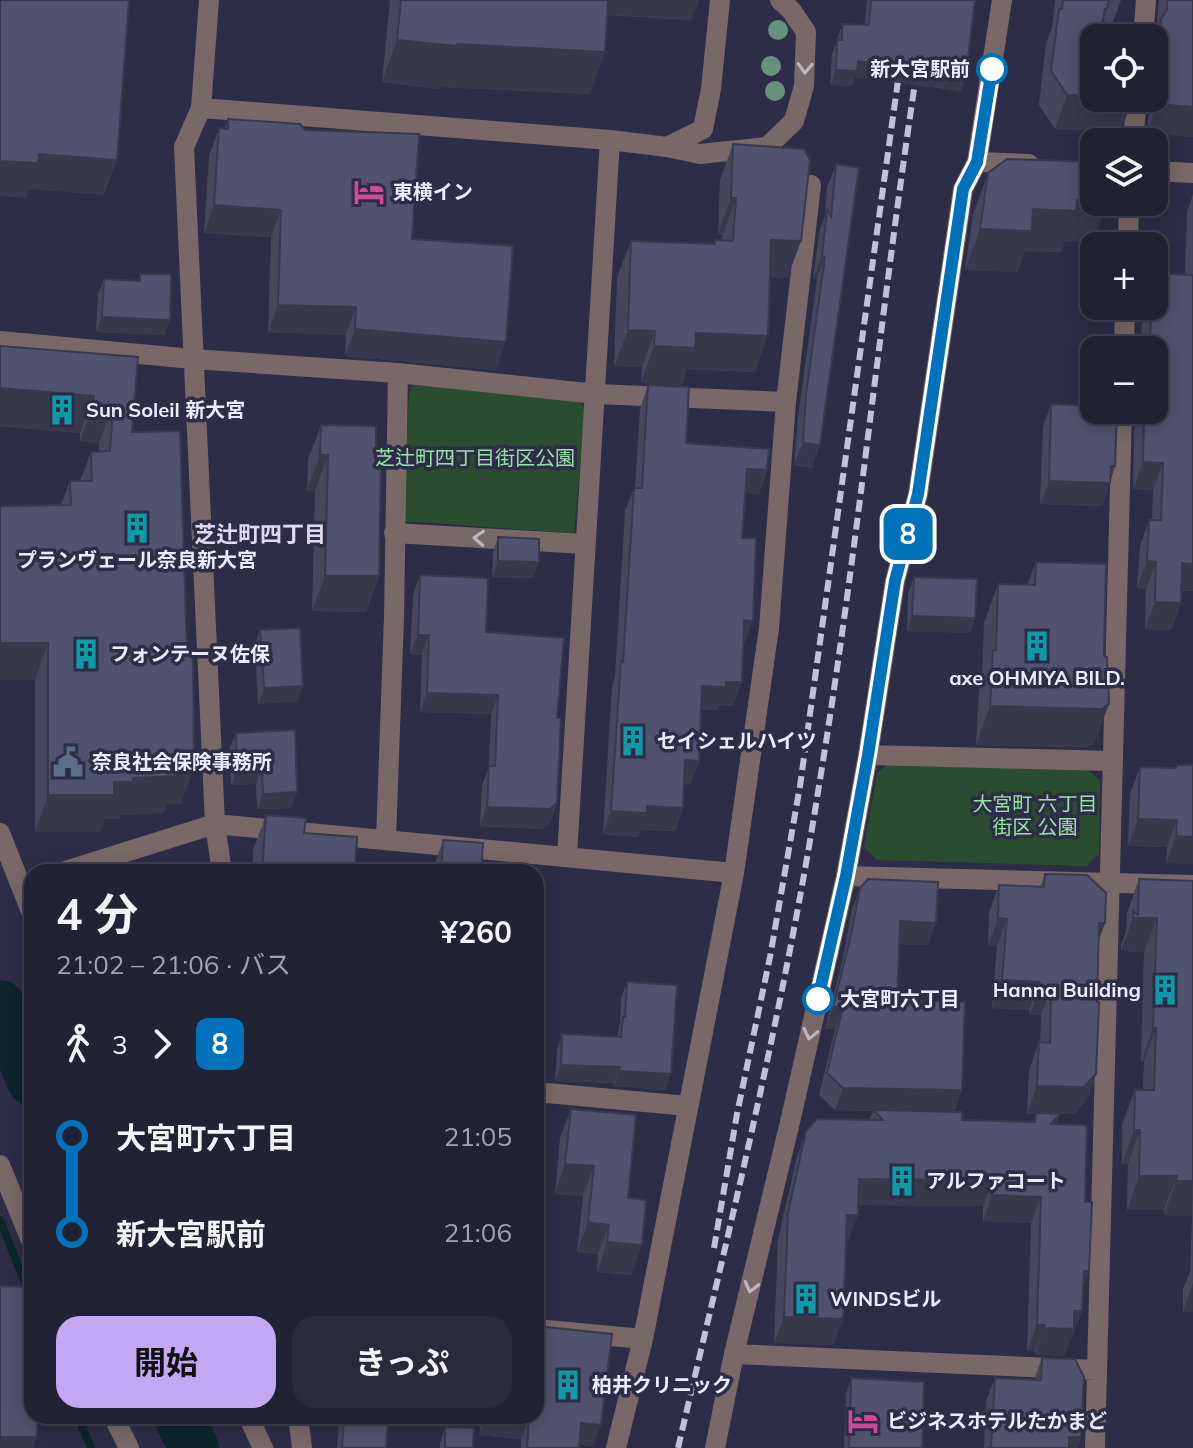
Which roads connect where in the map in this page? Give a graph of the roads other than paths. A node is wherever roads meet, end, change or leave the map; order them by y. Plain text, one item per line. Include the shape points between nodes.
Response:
1 (209, 0) edge
2 (720, 0) edge
3 (780, 0) edge
4 (1002, 0) edge
5 (1146, 0) edge
6 (1144, 24) edge
7 (201, 108) junction
8 (610, 140) junction
9 (667, 147) junction
10 (977, 162) junction
11 (1045, 165) edge
12 (1168, 172) edge
13 (1193, 173) edge
14 (811, 185) edge
15 (0, 341) edge
16 (193, 359) junction
17 (398, 373) junction
18 (596, 394) junction
19 (786, 402) junction
20 (1121, 424) edge
21 (394, 533) junction
22 (585, 544) junction
23 (868, 755) junction
24 (1113, 761) junction
25 (215, 824) junction
26 (0, 833) edge
27 (386, 840) junction
28 (567, 856) junction
29 (88, 864) edge
30 (221, 864) edge
31 (734, 873) junction
32 (846, 876) junction
33 (24, 879) edge
34 (1110, 883) junction
35 (1193, 885) edge
36 (544, 1093) edge
37 (688, 1106) junction
38 (0, 1165) edge
39 (24, 1224) edge
40 (544, 1330) edge
41 (643, 1339) junction
42 (734, 1354) junction
43 (1097, 1370) junction
44 (117, 1424) edge
45 (252, 1424) edge
46 (299, 1424) edge
47 (129, 1448) edge
48 (263, 1448) edge
49 (302, 1448) edge
50 (616, 1448) edge
51 (715, 1448) edge
52 (1095, 1448) edge

1 - 7 street
2 - 9 street via 703,129
3 -> 9 street via 806,32 804,86 794,121 767,147 700,154
4 - 10 street
5 - 6 street
7 - 8 street
7 - 16 street via 184,147
8 - 9 street
8 - 18 street
10 - 11 street
10 - 23 street via 963,189 918,494 895,581
12 - 13 street
14 - 19 street
15 - 16 street
16 - 17 street
16 - 25 street
17 - 18 street
17 - 21 street
18 - 19 street
18 - 22 street
19 - 31 street via 769,628
20 - 24 street
22 -> 21 street
21 - 27 street
22 - 28 street
23 - 24 street
23 - 32 street
24 - 34 street
25 - 27 street
25 - 29 street
25 - 30 street
26 - 33 street
27 - 28 street
28 - 31 street
31 - 37 street
32 - 34 street
32 -> 42 street via 798,1122
34 - 35 street
34 - 43 street via 1095,1128
36 - 37 street
37 - 41 street
38 - 39 street
40 - 41 street
41 - 50 street
42 - 43 street
42 - 51 street
43 - 52 street
44 - 47 street
45 - 48 street
46 - 49 street

